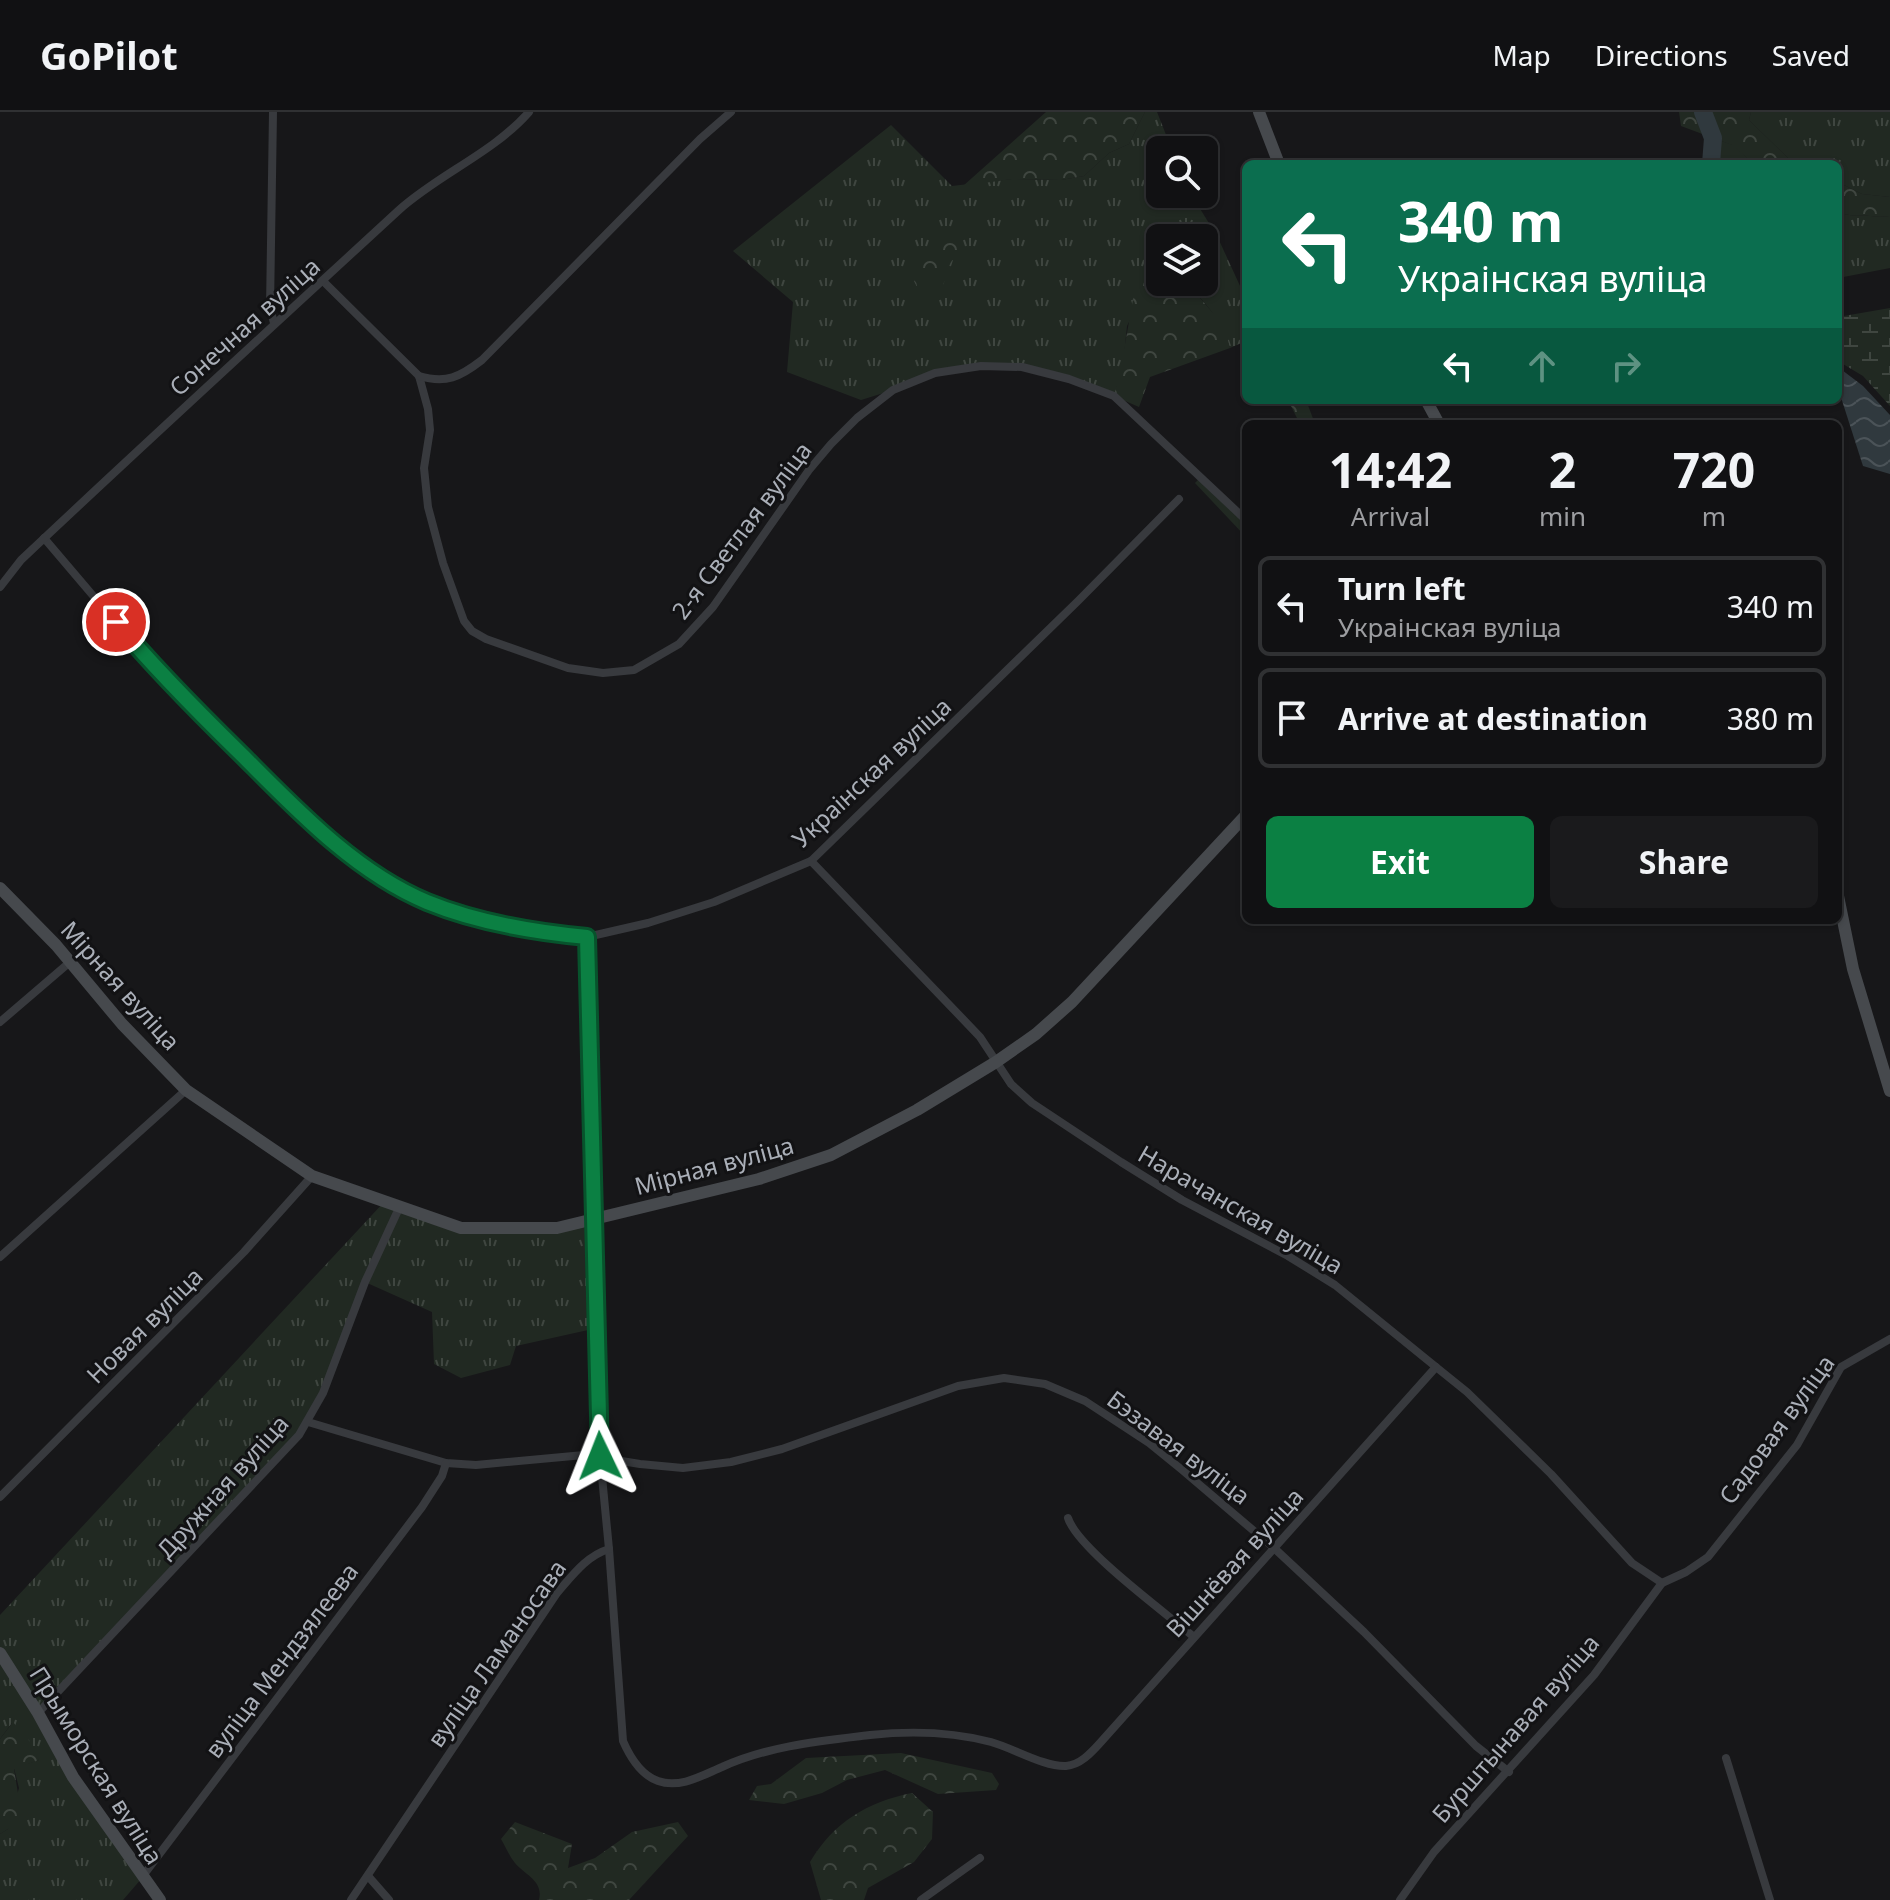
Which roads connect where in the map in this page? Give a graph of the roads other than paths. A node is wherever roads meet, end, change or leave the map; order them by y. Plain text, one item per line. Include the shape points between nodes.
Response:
1 (273, 112) edge
2 (529, 112) edge
3 (731, 112) edge
4 (1259, 112) edge
5 (1277, 160) edge
6 (324, 282) junction
7 (274, 323) junction
8 (419, 376) junction
9 (1179, 499) dead end
10 (1242, 516) edge
11 (44, 538) junction
12 (0, 587) edge
13 (1242, 819) edge
14 (811, 861) junction
15 (0, 888) edge
16 (1842, 911) edge
17 (587, 937) junction
18 (70, 962) junction
19 (0, 1022) edge
20 (996, 1062) junction
21 (186, 1090) junction
22 (1890, 1091) edge
23 (312, 1176) junction
24 (400, 1206) junction
25 (594, 1219) junction
26 (0, 1257) edge
27 (1890, 1339) edge
28 (1436, 1367) junction
29 (308, 1422) junction
30 (600, 1456) junction
31 (446, 1463) junction
32 (0, 1497) edge
33 (1068, 1518) dead end
34 (1274, 1548) junction
35 (609, 1549) junction
36 (1662, 1583) junction
37 (1194, 1637) junction
38 (0, 1653) edge
39 (38, 1713) junction
40 (1726, 1758) dead end
41 (1509, 1772) junction
42 (980, 1858) dead end
43 (368, 1876) junction
44 (142, 1878) junction
45 (160, 1900) edge
46 (351, 1900) edge
47 (389, 1900) edge
48 (921, 1900) edge
49 (1400, 1900) edge
50 (1770, 1900) edge

1 - 7 street
2 - 6 street, Сонечная вуліца via 402,208
3 - 8 street via 482,360 449,381
4 - 5 street
6 - 7 street, Сонечная вуліца
6 - 8 street
7 - 11 street, Сонечная вуліца
8 - 10 street, 2-я Светлая вуліца via 430,430 424,468 428,507 464,621 486,639 568,668 634,670 679,644 713,607 831,444 893,390 935,373 1022,367 1114,396
9 - 14 street, Украінская вуліца
11 - 12 street, Сонечная вуліца
11 - 17 street, Украінская вуліца via 152,665 281,794 352,855 401,889 458,913
13 - 20 street, Мірная вуліца via 1072,1002
14 - 17 street, Украінская вуліца via 714,902
14 - 20 street, Нарачанская вуліца via 980,1037
15 - 18 street, Мірная вуліца
16 - 22 street via 1853,969
17 - 25 street
18 - 19 street
18 - 21 street, Мірная вуліца
20 - 25 street, Мірная вуліца via 831,1155 759,1179
20 - 28 street, Нарачанская вуліца via 1032,1103 1182,1200 1335,1285
21 - 23 street, Мірная вуліца
21 - 26 street
23 - 24 street, Мірная вуліца
23 - 32 street, Новая вуліца via 244,1252
24 - 25 street, Мірная вуліца via 461,1228 557,1228
24 - 29 street, Дружная вуліца
25 - 30 street
27 - 36 street, Садовая вуліца via 1841,1367 1797,1445 1708,1557
28 - 34 street, Вішнёвая вуліца
28 - 36 street, Нарачанская вуліца via 1551,1474 1632,1563
29 - 31 street, Бэзавая вуліца
29 - 39 street, Дружная вуліца
30 - 31 street, Бэзавая вуліца
30 - 34 street, Бэзавая вуліца via 661,1467 731,1462 807,1442 958,1386 1024,1379 1065,1391 1131,1431
30 - 35 street
31 - 44 street, вуліца Мендзялеева via 422,1507
33 - 37 street via 1088,1547
34 - 37 street, Вішнёвая вуліца
34 - 41 street, Бэзавая вуліца
35 - 37 street, Вішнёвая вуліца via 623,1741 628,1754 658,1781 687,1781 764,1752 890,1734 987,1741 1053,1765 1071,1766 1090,1754
35 - 43 street, вуліца Ламаносава via 581,1566 550,1603
36 - 41 street, Бурштынавая вуліца via 1594,1675
38 - 39 street, Прыморская вуліца
39 - 44 street, Прыморская вуліца via 73,1777
40 - 50 street
41 - 49 street, Бурштынавая вуліца via 1434,1852
42 - 48 street
43 - 46 street, вуліца Ламаносава
43 - 47 street
44 - 45 street, Прыморская вуліца

